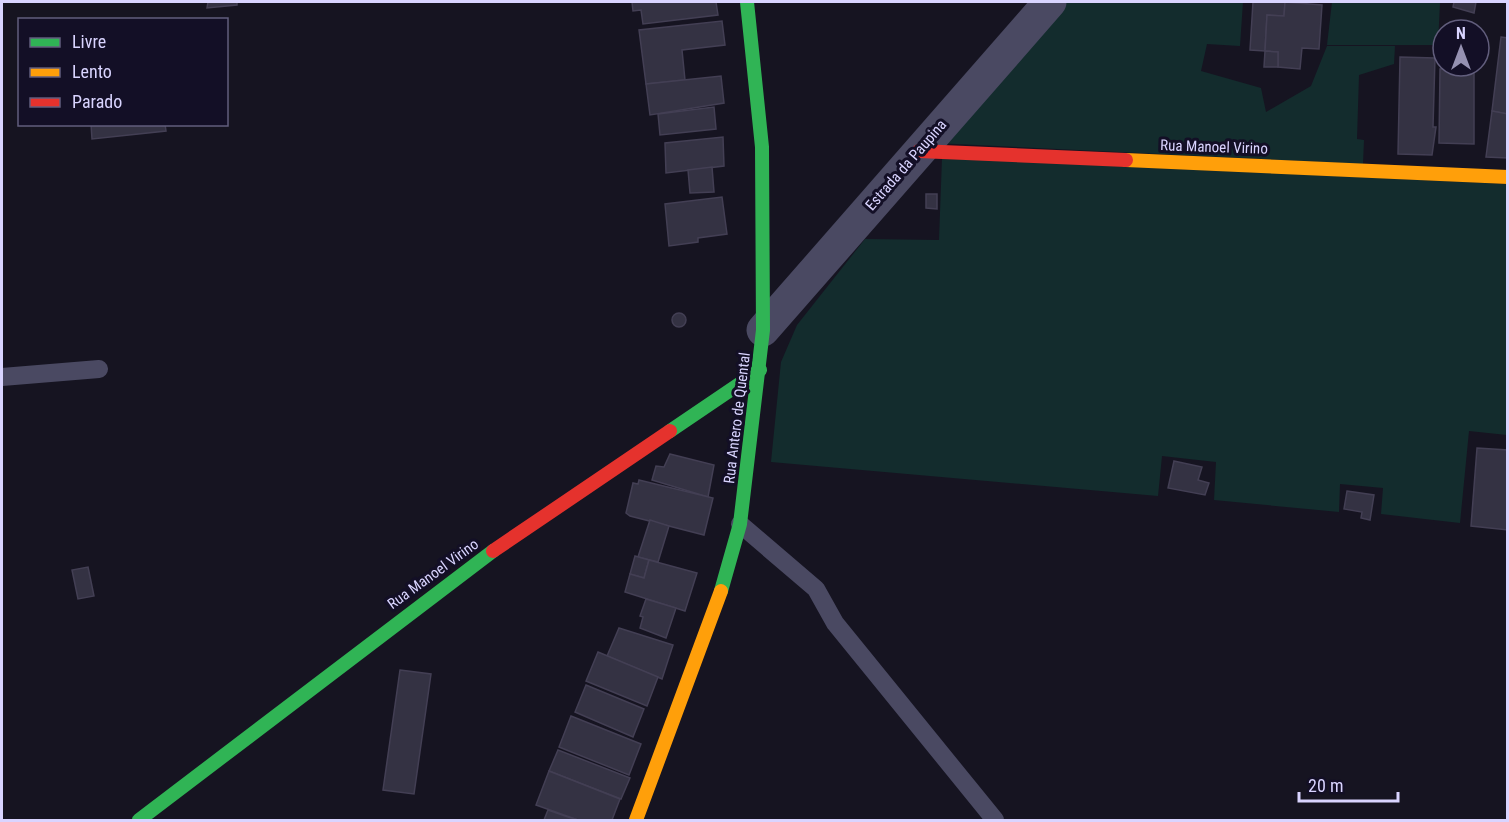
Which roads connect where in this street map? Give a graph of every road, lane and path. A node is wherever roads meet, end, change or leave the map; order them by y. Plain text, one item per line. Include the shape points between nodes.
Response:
1 (747, 2) edge
2 (1050, 2) edge
3 (919, 151) junction
4 (1508, 177) edge
5 (763, 330) junction
6 (99, 369) dead end
7 (760, 370) junction
8 (2, 377) edge
9 (740, 524) junction
10 (139, 820) edge
11 (636, 820) edge
12 (995, 820) edge

1 - 5 street, Rua Antero de Quental via 762,147
2 - 3 street, Estrada da Paupina
3 - 4 street, Rua Manoel Virino
3 - 5 street, Estrada da Paupina
5 - 7 street, Rua Antero de Quental
6 - 8 lane
7 - 9 street, Rua Antero de Quental
7 - 10 street, Rua Manoel Virino via 466,569
9 - 11 street, Rua Antero de Quental via 719,598
9 - 12 lane via 816,589 835,624

